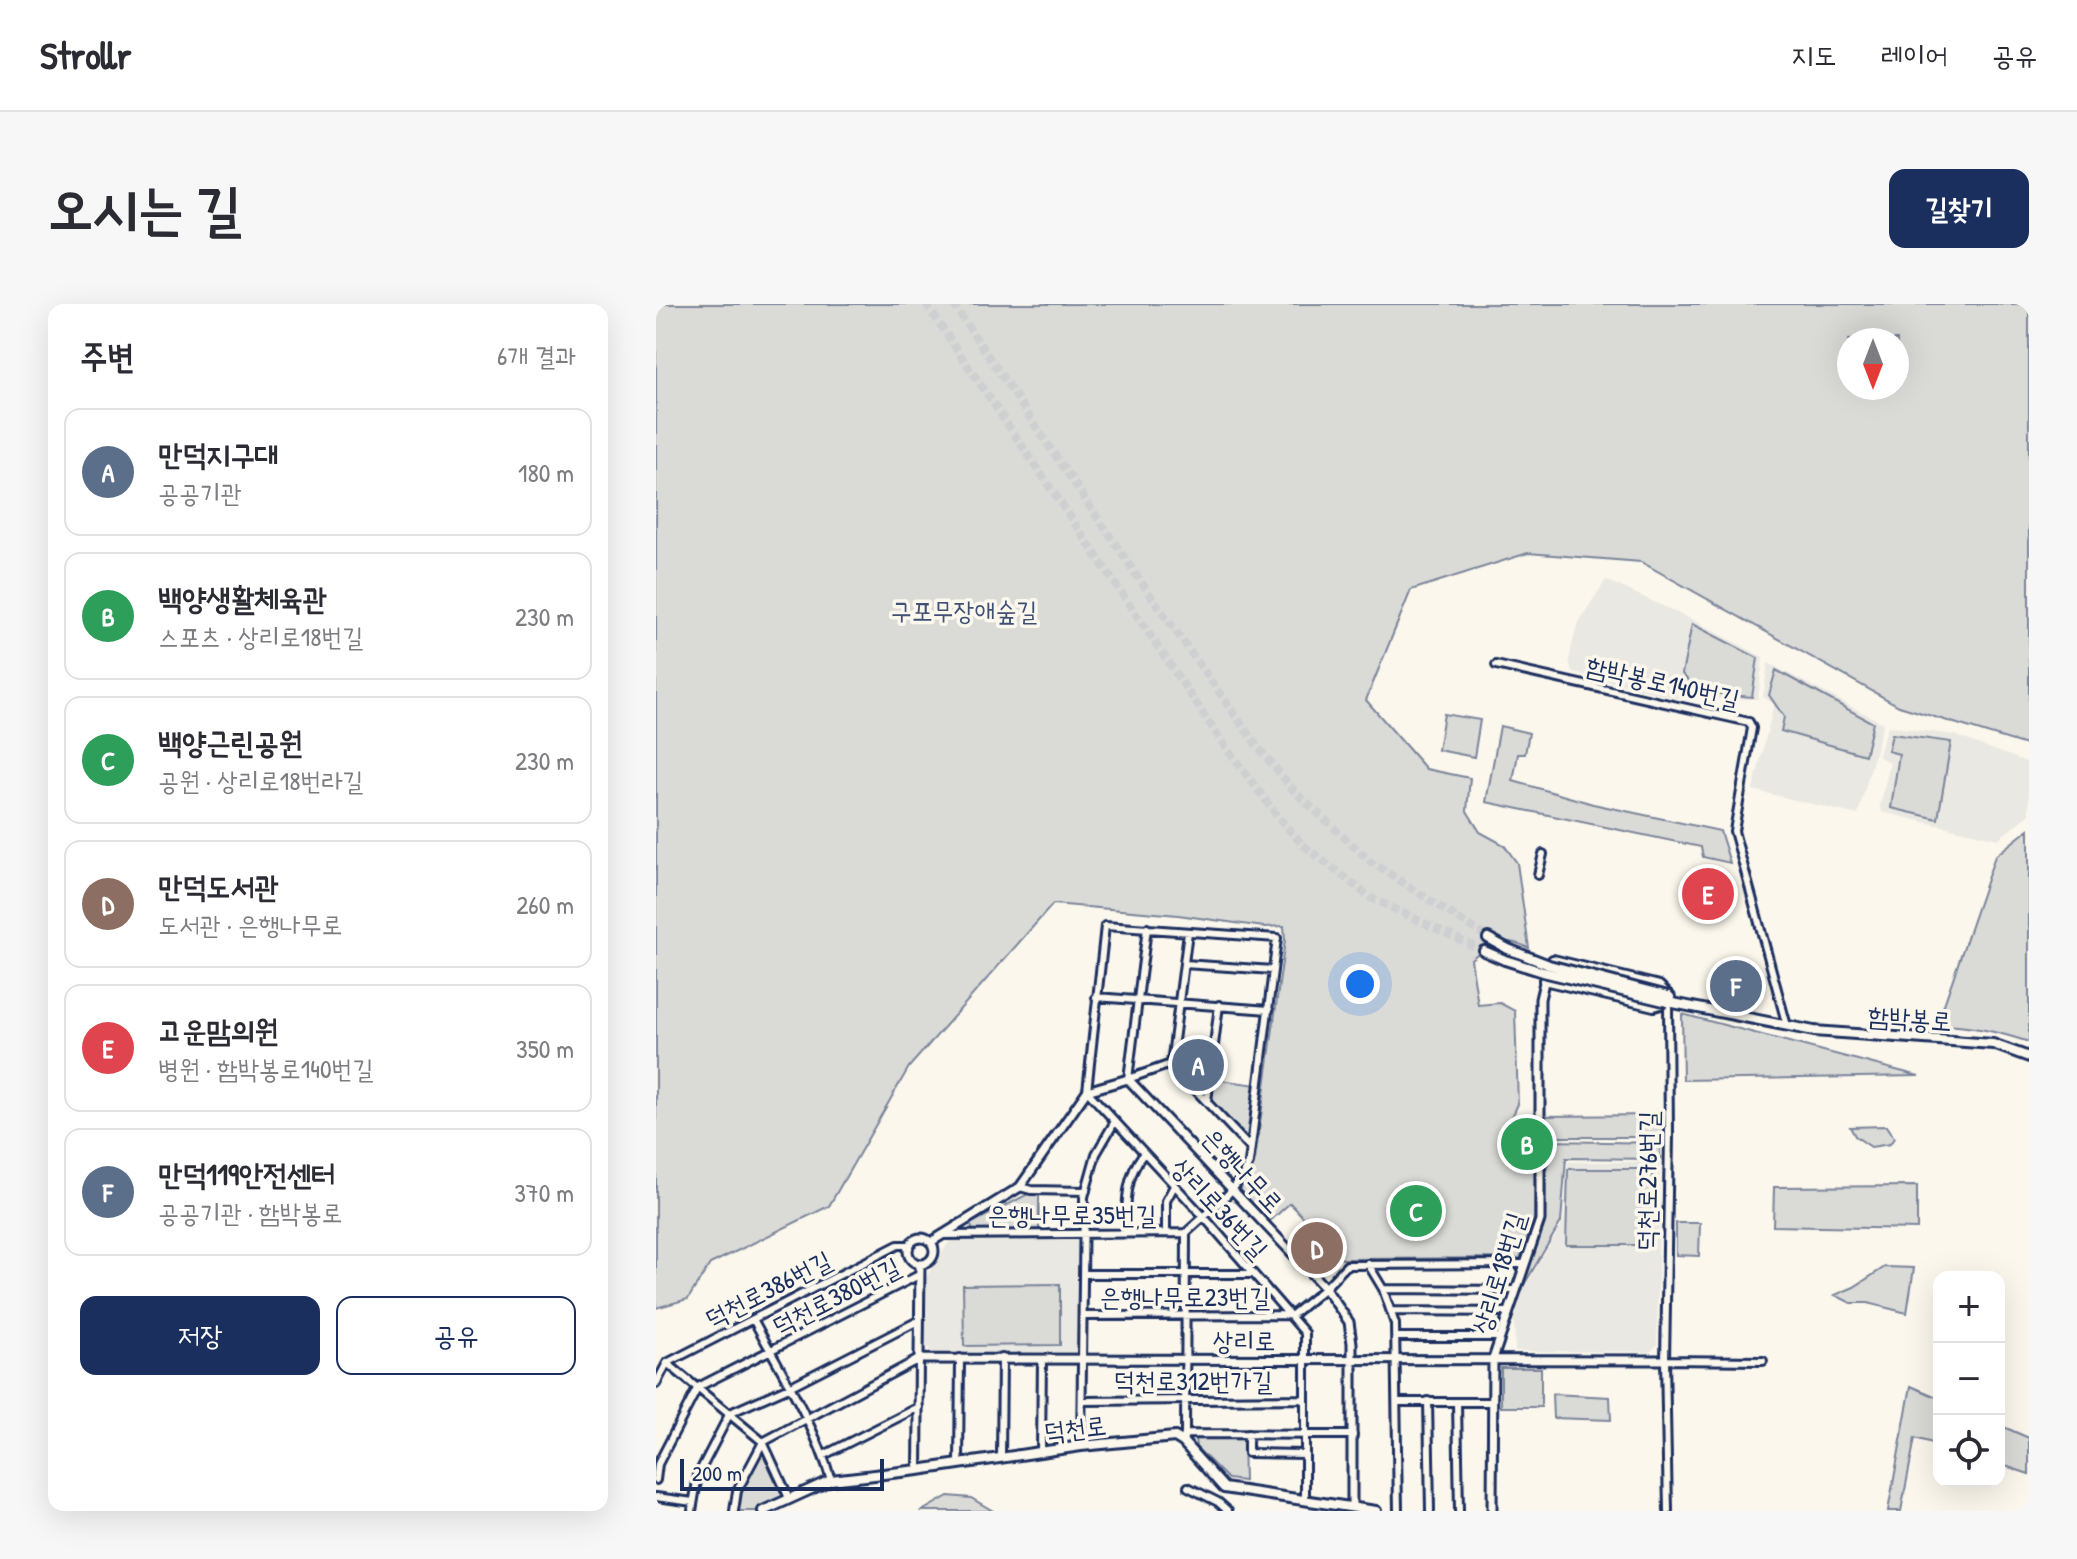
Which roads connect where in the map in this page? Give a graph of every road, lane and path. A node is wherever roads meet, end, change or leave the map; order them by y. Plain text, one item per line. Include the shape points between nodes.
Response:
1 (1496, 665) dead end
2 (1543, 854) dead end
3 (1538, 875) dead end
4 (1147, 928) junction
5 (1188, 932) junction
6 (1488, 938) tunnel mouth
7 (1484, 951) tunnel mouth
8 (1553, 960) joint
9 (1184, 964) junction
10 (1273, 970) junction
11 (1544, 980) junction
12 (1096, 997) junction
13 (1668, 999) junction
14 (1138, 1000) junction
15 (1179, 1003) junction
16 (1219, 1005) junction
17 (1269, 1010) junction
18 (1787, 1026) junction
19 (2029, 1057) edge
20 (1171, 1064) junction
21 (1128, 1079) junction
22 (1087, 1091) junction
23 (1207, 1101) junction
24 (1114, 1123) junction
25 (1660, 1123) dead end
26 (1669, 1123) junction
27 (1250, 1148) junction
28 (1143, 1154) junction
29 (1174, 1186) junction
30 (1020, 1187) junction
31 (1234, 1189) junction
32 (1086, 1191) junction
33 (1204, 1217) junction
34 (1084, 1233) junction
35 (1126, 1233) junction
36 (1166, 1233) junction
37 (1186, 1233) junction
38 (942, 1235) junction
39 (931, 1242) junction
40 (909, 1245) junction
41 (920, 1264) junction
42 (1368, 1264) junction
43 (1524, 1264) junction
44 (1253, 1273) junction
45 (1084, 1274) junction
46 (919, 1275) junction
47 (1186, 1275) junction
48 (1325, 1288) junction
49 (1383, 1289) junction
50 (1515, 1290) junction
51 (1392, 1311) junction
52 (1508, 1312) junction
53 (1292, 1315) junction
54 (1083, 1316) junction
55 (1186, 1316) junction
56 (753, 1319) junction
57 (918, 1321) junction
58 (1396, 1337) junction
59 (1500, 1337) junction
60 (770, 1352) junction
61 (960, 1358) junction
62 (1002, 1358) junction
63 (919, 1359) junction
64 (1042, 1359) junction
65 (1493, 1359) junction
66 (1081, 1360) junction
67 (1186, 1360) junction
68 (1305, 1360) junction
69 (1353, 1360) junction
70 (1396, 1360) junction
71 (1665, 1360) junction
72 (1763, 1361) dead end
73 (667, 1363) junction
74 (656, 1384) edge
75 (698, 1387) junction
76 (789, 1387) junction
77 (1185, 1399) junction
78 (1305, 1399) junction
79 (1082, 1401) junction
80 (1428, 1401) junction
81 (1397, 1402) junction
82 (1457, 1402) junction
83 (1492, 1402) junction
84 (919, 1407) junction
85 (730, 1413) junction
86 (806, 1419) junction
87 (1248, 1434) junction
88 (1305, 1434) junction
89 (1353, 1435) junction
90 (1184, 1438) junction
91 (763, 1442) junction
92 (1081, 1446) junction
93 (1041, 1452) junction
94 (1305, 1454) junction
95 (824, 1455) junction
96 (1001, 1458) junction
97 (959, 1464) junction
98 (918, 1470) junction
99 (656, 1480) edge
100 (831, 1480) junction
101 (1188, 1487) dead end
102 (656, 1497) edge
103 (789, 1498) junction
104 (1305, 1500) junction
105 (693, 1502) junction
106 (1351, 1509) edge
107 (692, 1511) edge
108 (734, 1511) edge
109 (763, 1511) edge
110 (1228, 1511) edge
111 (1342, 1511) edge
112 (1376, 1511) edge
113 (1398, 1511) edge
114 (1430, 1511) edge
115 (1459, 1511) edge
116 (1492, 1511) edge
117 (1668, 1511) edge

1 - 18 street, 함박봉로140번길 via 1749,722 1734,831
2 - 3 street
4 - 5 street
4 - 12 street via 1105,926
4 - 14 street
5 - 9 street
5 - 10 street via 1277,938
6 - 13 main road, bridge via 1549,965
7 - 13 main road, bridge via 1563,978
8 - 11 street, 상리로18번길
8 - 13 main road via 1659,986
9 - 10 street
9 - 15 street
10 - 17 street
11 - 13 main road via 1654,1006
11 - 43 street, 상리로18번길 via 1539,1014 1540,1220
12 - 14 street
12 - 22 street
13 - 18 main road, 함박봉로
13 - 26 street, 덕천로276번길
14 - 15 street
14 - 21 street
15 - 16 street
15 - 20 street
16 - 17 street
16 - 23 street
17 - 27 street
18 - 19 main road, 함박봉로 via 1993,1044
20 - 21 street
20 - 23 street
21 - 22 street
21 - 31 street, 은행나무로
22 - 24 street, 상리로36번길
22 - 30 street
23 - 27 street
24 - 28 street, 상리로36번길
24 - 32 street via 1096,1154
25 - 26 street
26 - 71 street, 덕천로276번길
27 - 31 street via 1245,1172
28 - 29 street, 상리로36번길
28 - 35 street via 1130,1181
29 - 33 street, 상리로36번길
29 - 36 street via 1166,1201
30 - 32 street
30 - 38 street
31 - 33 street, 은행나무로35번길
31 - 48 street, 은행나무로
32 - 34 street
33 - 37 street, 은행나무로35번길
33 - 44 street, 상리로36번길
34 - 35 street, 은행나무로35번길
34 - 38 street, 은행나무로35번길
34 - 45 street
35 - 36 street, 은행나무로35번길
36 - 37 street, 은행나무로35번길
37 - 47 street
38 - 39 street
39 - 40 street via 919,1237
39 - 41 street via 933,1255
40 - 41 street via 909,1257
40 - 56 street, 덕천로386번길 via 898,1245
41 - 46 street
42 - 43 street
42 - 48 street, 은행나무로23번길 via 1347,1265
42 - 49 street
43 - 50 street, 상리로18번길
44 - 47 street
44 - 53 street, 상리로36번길
45 - 47 street
45 - 54 street
46 - 57 street
46 - 60 street, 덕천로380번길
47 - 55 street
48 - 53 street, 은행나무로23번길
48 - 69 street, 은행나무로 via 1349,1322
49 - 50 street
49 - 51 street
50 - 52 street, 상리로18번길
51 - 52 street
51 - 58 street
52 - 59 street, 상리로18번길
53 - 55 street, 은행나무로23번길
53 - 68 street, 상리로36번길 via 1305,1333
54 - 55 street, 은행나무로23번길
54 - 66 street
55 - 67 street
56 - 60 street, 덕천로380번길
56 - 73 street, 덕천로386번길
57 - 63 street
57 - 76 street
58 - 59 street
58 - 70 street
59 - 65 street, 상리로18번길
60 - 75 street, 덕천로380번길
60 - 76 street
61 - 62 street, 상리로
61 - 63 street, 상리로
61 - 97 street
62 - 64 street, 상리로
62 - 96 street
63 - 84 street
63 - 86 street
64 - 66 street, 상리로
64 - 93 street
65 - 70 street, 상리로
65 - 71 street, 상리로
65 - 83 street, 상리로18번길
66 - 67 street, 상리로
66 - 79 street
67 - 68 street, 상리로
67 - 77 street
68 - 69 street, 상리로
68 - 78 street, 상리로36번길
69 - 70 street, 상리로
69 - 89 street, 은행나무로
70 - 81 street
71 - 72 street
71 - 117 street, 덕천로276번길
73 - 74 street
73 - 75 street
75 - 85 street
75 - 99 street via 658,1464
76 - 85 street
76 - 86 street
77 - 78 street, 덕천로312번가길
77 - 79 street, 덕천로312번가길
77 - 90 street
78 - 88 street, 상리로36번길
79 - 92 street
80 - 81 street
80 - 82 street
80 - 114 street
81 - 113 street
82 - 83 street
82 - 115 street
83 - 116 street, 상리로18번길
84 - 95 street
84 - 98 street
85 - 91 street
85 - 105 street via 698,1475
86 - 91 street
86 - 95 street
87 - 88 street
87 - 90 street
87 - 94 street via 1248,1453
88 - 89 street
88 - 94 street, 상리로36번길
89 - 106 street, 은행나무로
90 - 92 main road, 덕천로
90 - 104 main road via 1224,1488
91 - 103 street
91 - 108 street via 737,1491
92 - 93 main road, 덕천로
93 - 96 main road, 덕천로
94 - 104 street, 상리로36번길
95 - 100 street
96 - 97 main road, 덕천로
97 - 98 main road, 덕천로
98 - 100 main road, 덕천로
100 - 103 main road, 덕천로
101 - 110 street
102 - 105 street
103 - 109 main road, 덕천로
104 - 106 main road
105 - 107 street
106 - 111 street
106 - 112 main road

